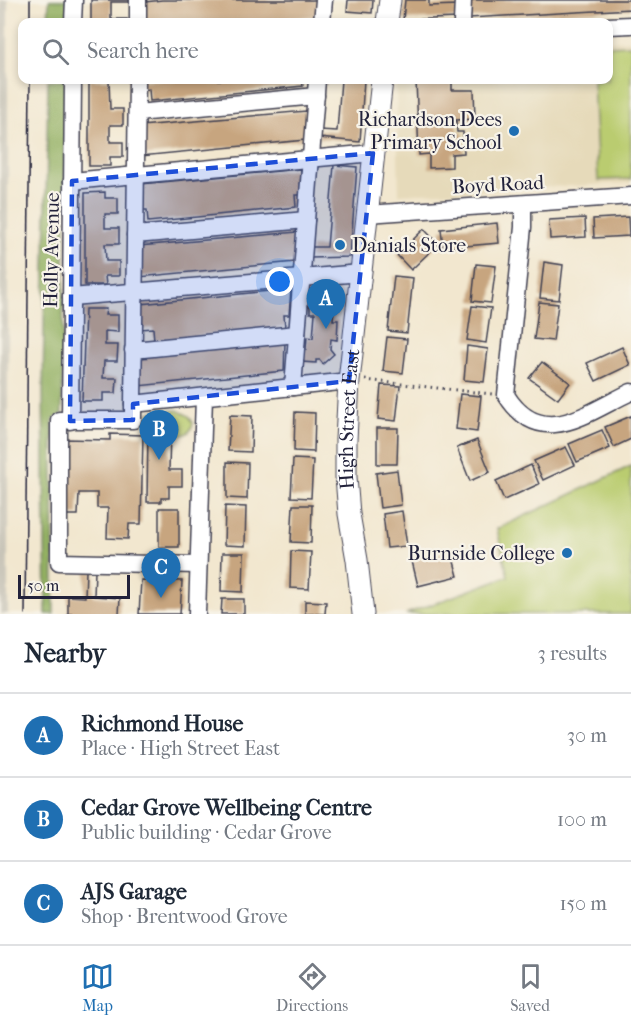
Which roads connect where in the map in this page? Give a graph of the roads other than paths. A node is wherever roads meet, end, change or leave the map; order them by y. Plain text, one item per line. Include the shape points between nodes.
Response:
1 (74, 0) edge
2 (138, 0) edge
3 (324, 0) edge
4 (390, 0) edge
5 (463, 0) edge
6 (73, 18) edge
7 (138, 18) edge
8 (322, 18) edge
9 (388, 18) edge
10 (462, 18) edge
11 (631, 25) edge
12 (613, 26) edge
13 (73, 84) edge
14 (137, 84) edge
15 (382, 84) edge
16 (317, 88) edge
17 (136, 113) junction
18 (373, 153) junction
19 (311, 159) junction
20 (136, 176) junction
21 (72, 181) junction
22 (631, 196) edge
23 (523, 204) junction
24 (367, 214) junction
25 (306, 220) junction
26 (135, 235) junction
27 (361, 273) junction
28 (302, 278) junction
29 (134, 292) junction
30 (71, 297) junction
31 (297, 334) junction
32 (134, 350) junction
33 (349, 381) junction
34 (293, 387) junction
35 (631, 392) edge
36 (204, 397) junction
37 (133, 404) junction
38 (70, 421) junction
39 (198, 565) junction
40 (197, 614) edge
41 (363, 614) edge

1 - 6 street
2 - 7 street
3 - 8 street
4 - 9 main road
5 - 10 street
11 - 12 street
13 - 21 street, Holly Avenue
14 - 17 street
15 - 18 main road, High Street East
16 - 17 street
16 - 19 street
17 - 20 street
18 - 19 street
18 - 24 main road, High Street East
19 - 20 street
19 - 25 street
20 - 21 street
20 - 26 street
21 - 30 street, Holly Avenue
22 - 23 street, Boyd Road
23 - 24 street, Boyd Road
23 - 35 street via 506,395 524,418 540,425 555,425
24 - 27 main road, High Street East
25 - 26 street
25 - 28 street
26 - 29 street
27 - 28 street
27 - 33 main road, High Street East
28 - 29 street
28 - 31 street
29 - 30 street
29 - 32 street
30 - 38 street, Holly Avenue
31 - 32 street
31 - 34 street
32 - 37 street
33 - 34 street
33 - 41 main road, High Street East via 346,477
34 - 36 street
36 - 37 street
36 - 39 street
37 - 38 street via 133,420
38 - 39 street via 59,420 59,562
39 - 40 street

